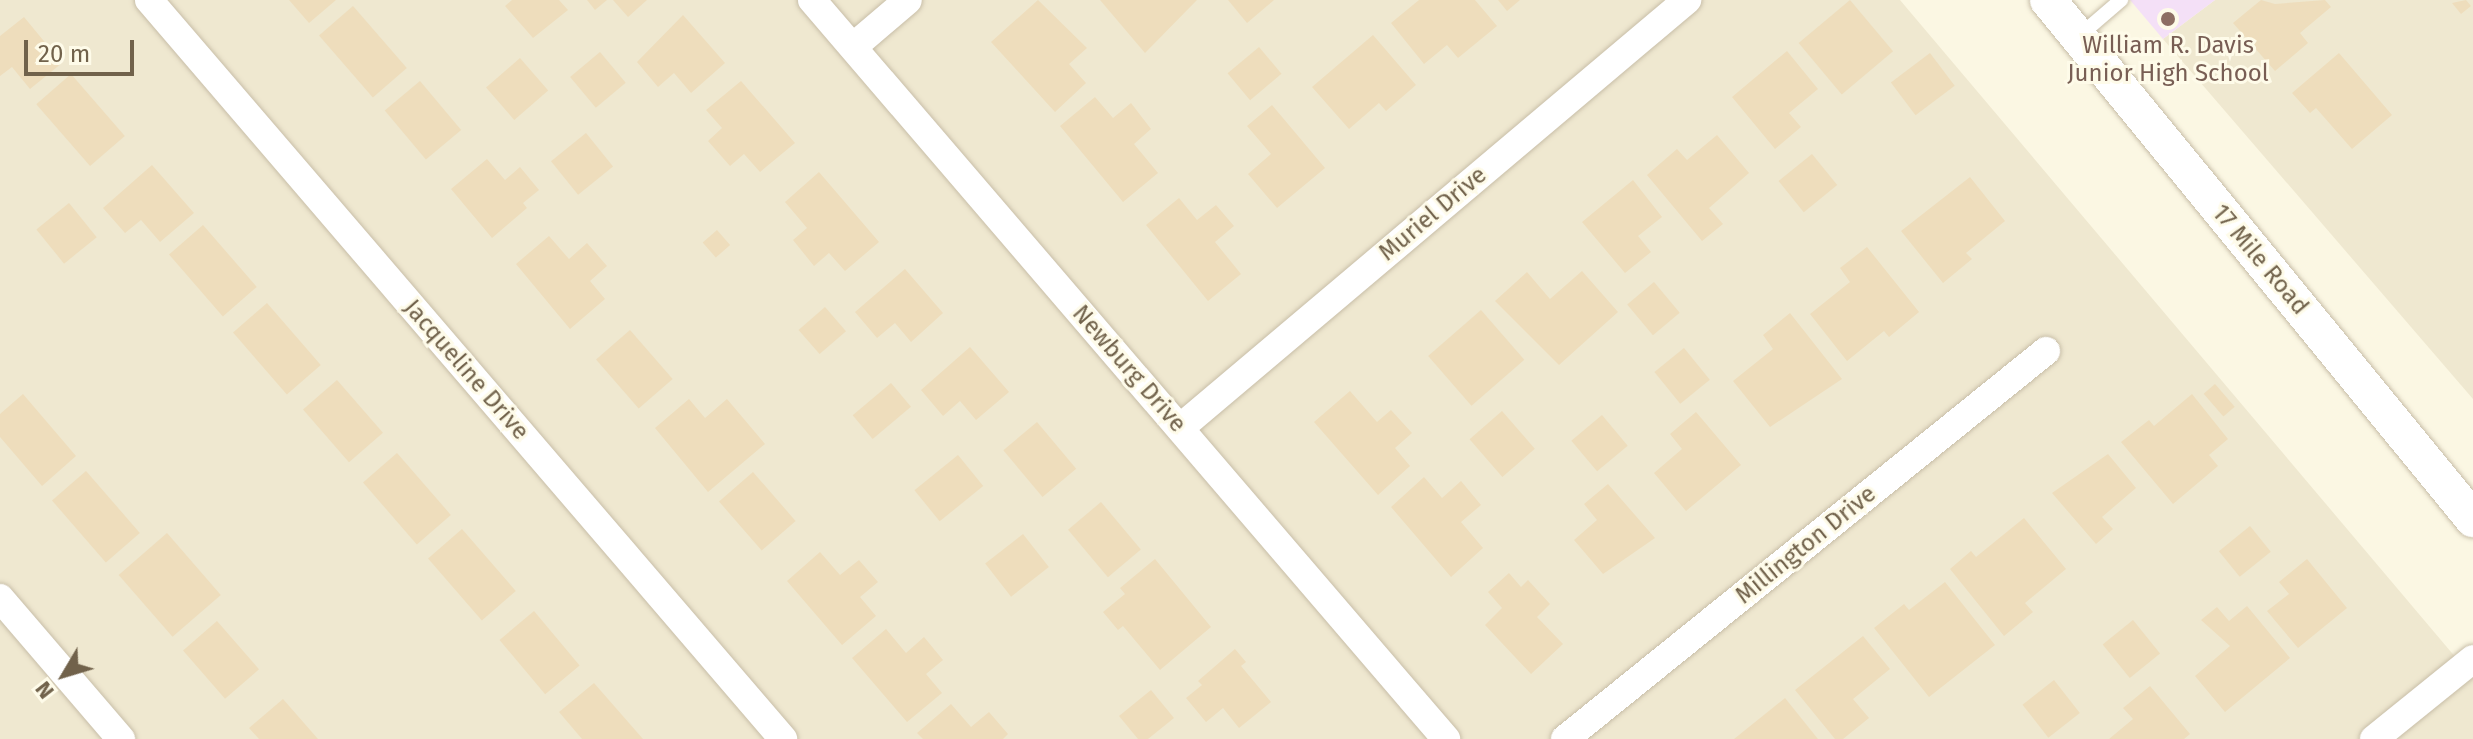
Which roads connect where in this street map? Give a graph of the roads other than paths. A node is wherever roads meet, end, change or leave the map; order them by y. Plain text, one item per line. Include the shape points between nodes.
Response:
1 (149, 0) edge
2 (812, 0) edge
3 (908, 0) edge
4 (1687, 0) edge
5 (2048, 0) edge
6 (2121, 0) edge
7 (2078, 37) junction
8 (853, 47) junction
9 (2046, 351) dead end
10 (1180, 428) junction
11 (2473, 519) edge
12 (0, 598) edge
13 (2473, 659) edge
14 (121, 739) edge
15 (783, 739) edge
16 (1446, 739) edge
17 (1565, 739) edge
18 (2374, 739) edge

1 - 15 street, Jacqueline Drive
2 - 8 street, Newburg Drive
3 - 8 street
4 - 10 street, Muriel Drive
5 - 7 street, 17 Mile Road
6 - 7 lane
7 - 11 street, 17 Mile Road
8 - 10 street, Newburg Drive
9 - 17 street, Millington Drive
10 - 16 street, Newburg Drive
12 - 14 street
13 - 18 street

